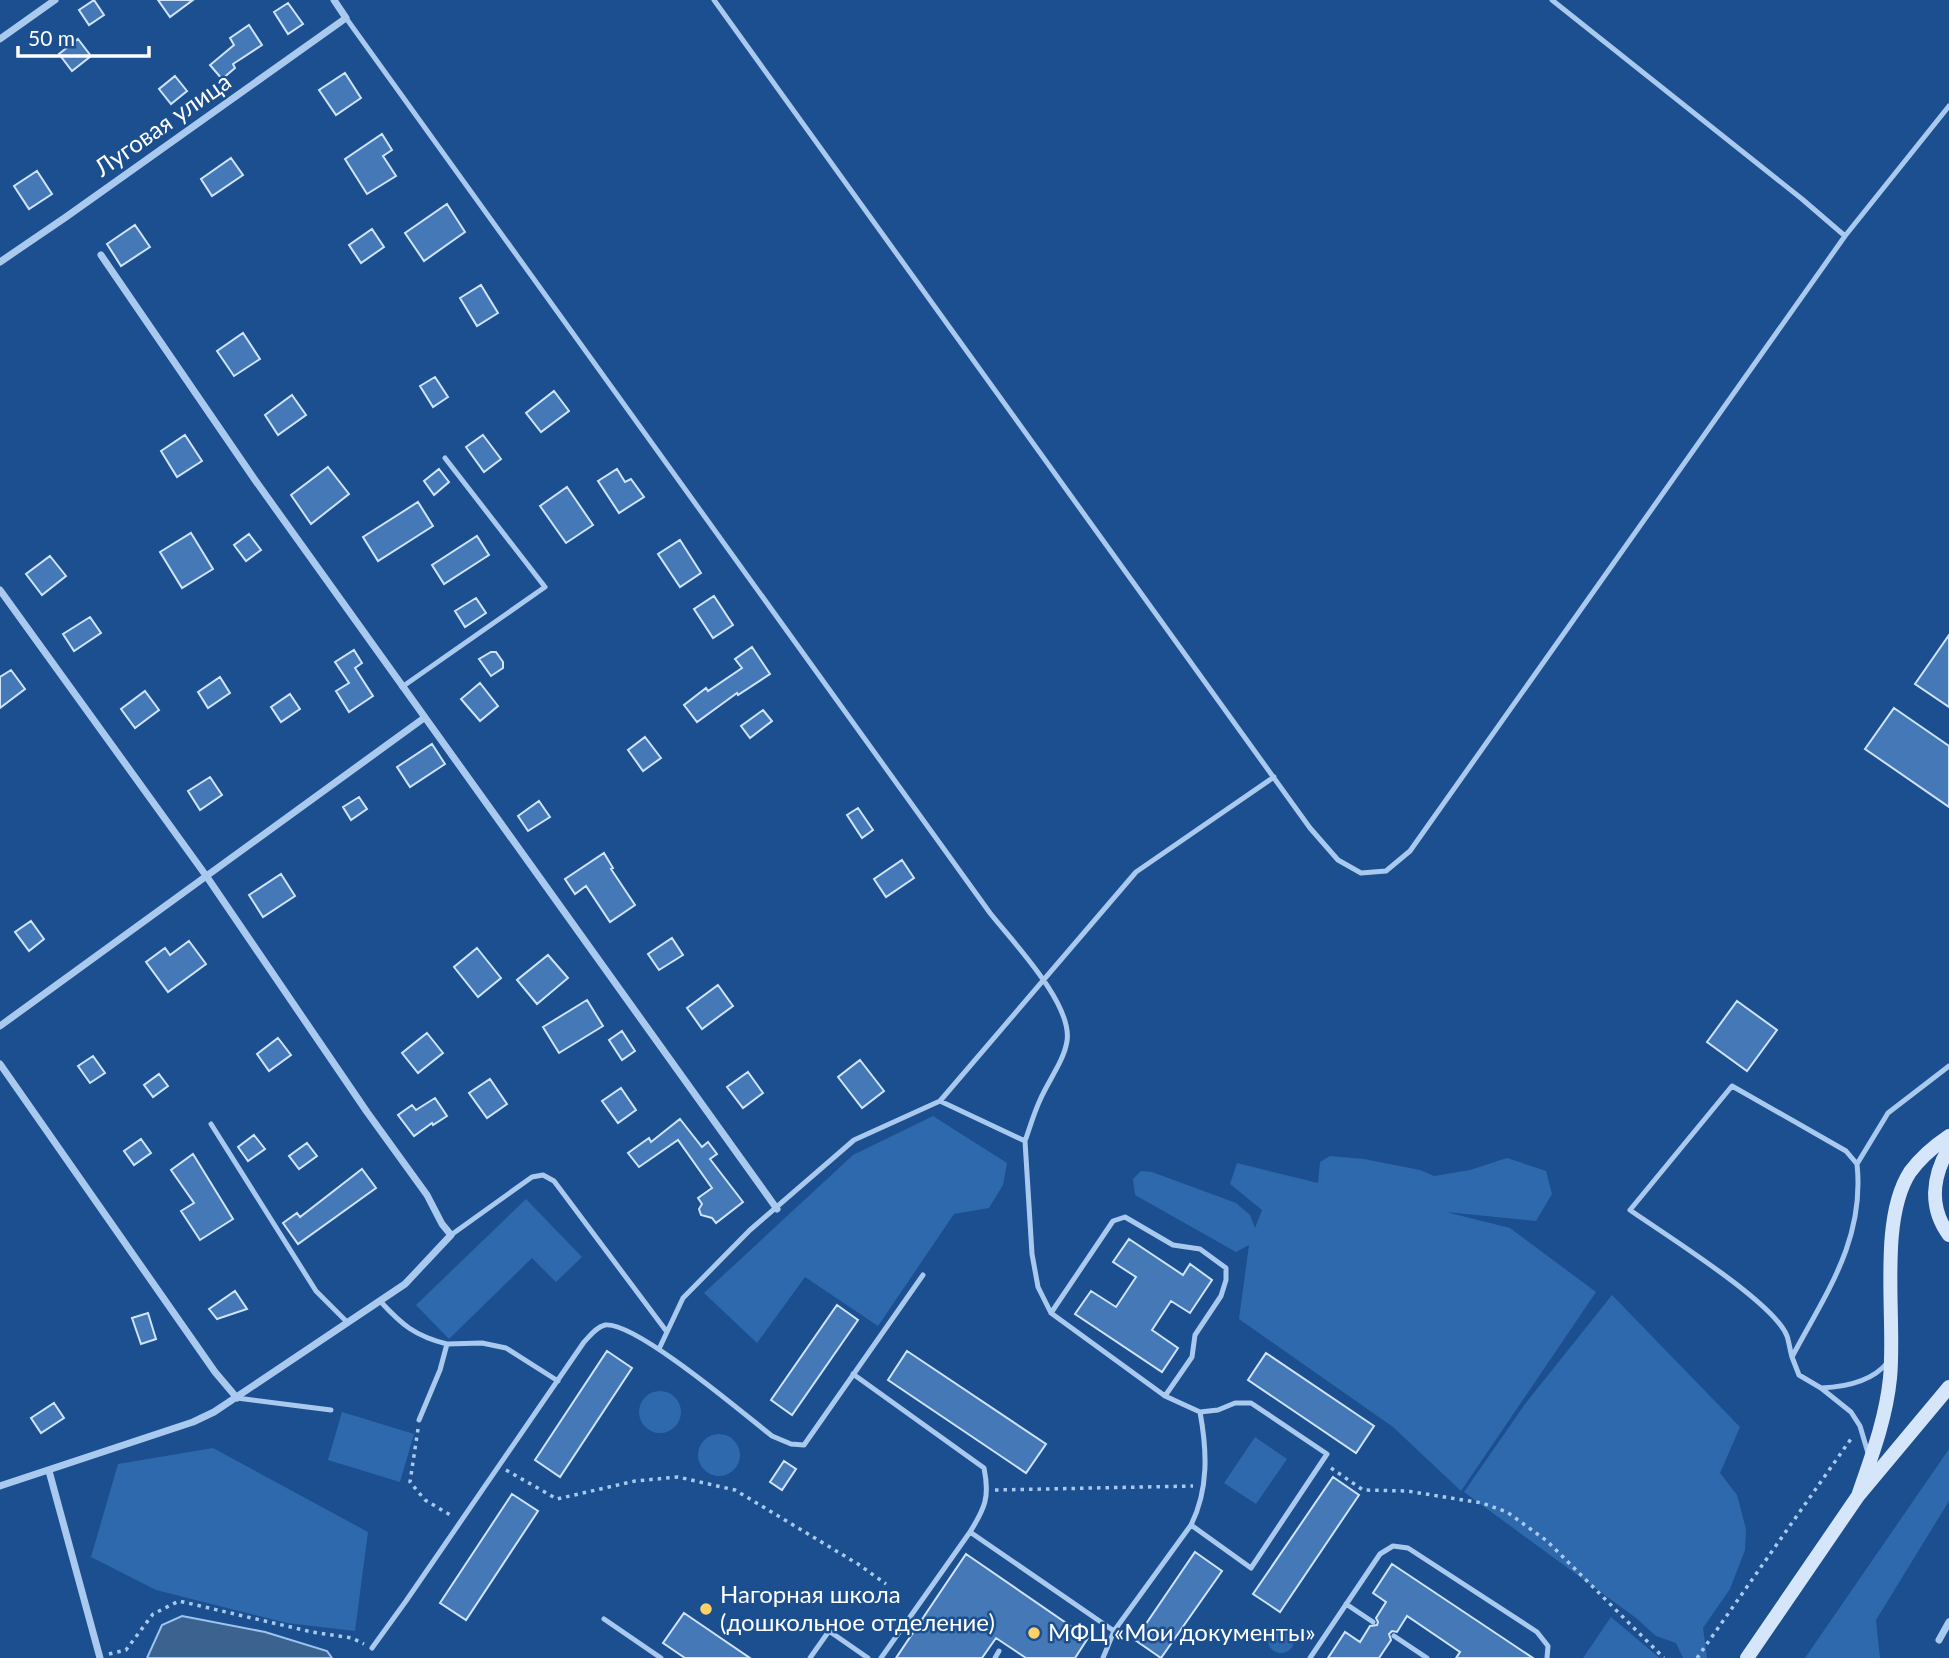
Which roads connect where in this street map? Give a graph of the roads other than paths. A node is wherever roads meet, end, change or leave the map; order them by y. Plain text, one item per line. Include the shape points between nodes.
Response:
1 (55, 0) edge
2 (334, 0) edge
3 (714, 0) edge
4 (1552, 0) edge
5 (346, 18) junction
6 (0, 38) edge
7 (1949, 106) edge
8 (1845, 236) junction
9 (101, 255) dead end
10 (0, 262) edge
11 (445, 458) dead end
12 (0, 590) edge
13 (402, 687) junction
14 (424, 718) junction
15 (1274, 777) junction
16 (207, 877) junction
17 (1044, 981) junction
18 (0, 1026) edge
19 (0, 1064) edge
20 (1949, 1066) edge
21 (940, 1101) junction
22 (211, 1124) dead end
23 (1949, 1136) edge
24 (1026, 1141) junction
25 (1949, 1148) edge
26 (1857, 1164) junction
27 (777, 1209) junction
28 (451, 1235) junction
29 (1949, 1235) edge
30 (923, 1275) dead end
31 (380, 1301) junction
32 (1051, 1312) junction
33 (348, 1323) junction
34 (667, 1332) junction
35 (447, 1344) junction
36 (659, 1349) junction
37 (1792, 1357) junction
38 (1892, 1357) junction
39 (853, 1374) junction
40 (558, 1381) junction
41 (1949, 1387) edge
42 (1821, 1388) junction
43 (1165, 1396) junction
44 (237, 1398) junction
45 (331, 1410) dead end
46 (1200, 1412) junction
47 (419, 1420) road end
48 (1870, 1459) junction
49 (49, 1471) junction
50 (0, 1486) edge
51 (1858, 1496) junction
52 (1191, 1525) junction
53 (970, 1532) junction
54 (1346, 1604) junction
55 (604, 1619) dead end
56 (1373, 1622) dead end
57 (1949, 1622) edge
58 (1114, 1631) junction
59 (1394, 1636) dead end
60 (1939, 1640) dead end
61 (372, 1648) road end
62 (999, 1651) dead end
63 (100, 1657) edge
64 (661, 1658) edge
65 (810, 1658) edge
66 (869, 1658) edge
67 (881, 1658) edge
68 (995, 1658) edge
69 (1103, 1658) edge
70 (1310, 1658) edge
71 (1427, 1658) edge
72 (1547, 1658) edge
73 (1747, 1658) edge

1 - 6 street
2 - 5 street
3 - 15 lane
4 - 8 lane
5 - 10 street, Луговая улица
5 - 17 lane via 966,880
7 - 8 lane
8 - 15 lane via 1410,851 1386,871 1361,873 1338,860
9 - 13 street
11 - 13 lane via 545,587
12 - 16 street
13 - 14 street
14 - 16 street
14 - 27 street
15 - 17 lane via 1136,872
16 - 18 street
16 - 28 street
17 - 21 lane
17 - 24 lane via 1059,1004 1068,1040
19 - 44 street
20 - 26 lane via 1888,1113
21 - 24 lane
21 - 27 lane via 854,1140
22 - 33 lane via 317,1291
23 - 38 main road via 1929,1150 1909,1174 1898,1200 1890,1263
24 - 32 lane via 1032,1254 1038,1287
25 - 29 main road via 1938,1170 1934,1197 1940,1223
26 - 37 lane via 1857,1211 1844,1260
26 - 37 lane via 1846,1151 1732,1086 1630,1210 1773,1316 1786,1334
27 - 34 lane via 684,1298
28 - 31 street via 405,1283
28 - 34 lane via 532,1177 543,1175 554,1181
30 - 39 lane
31 - 33 street
31 - 35 lane via 421,1338
32 - 43 lane
32 - 43 lane via 1113,1221 1125,1217 1173,1245 1200,1249 1226,1268 1221,1296 1195,1335 1192,1357
33 - 44 street
34 - 36 lane
35 - 40 lane via 506,1348
35 - 47 lane
36 - 39 lane via 772,1436 791,1444 804,1445
36 - 40 lane via 625,1330 607,1325 597,1328
37 - 42 lane via 1799,1375
38 - 42 lane via 1882,1370 1861,1381
38 - 48 main road via 1879,1436
39 - 53 lane via 984,1468 988,1490
40 - 61 lane
41 - 51 main road
42 - 48 lane via 1852,1412
43 - 46 lane
44 - 45 lane
44 - 49 street via 193,1422
46 - 52 lane via 1207,1447 1198,1512
46 - 52 lane via 1251,1403 1327,1454 1251,1568
48 - 51 main road
49 - 50 street
49 - 63 street
51 - 73 main road
52 - 58 lane
53 - 58 lane
53 - 67 lane
54 - 56 lane
54 - 70 lane
54 - 72 lane via 1380,1554 1393,1545 1408,1548 1537,1632 1548,1646
55 - 64 lane
57 - 60 street
58 - 69 lane
59 - 71 lane
62 - 68 lane
65 - 66 lane via 829,1631

